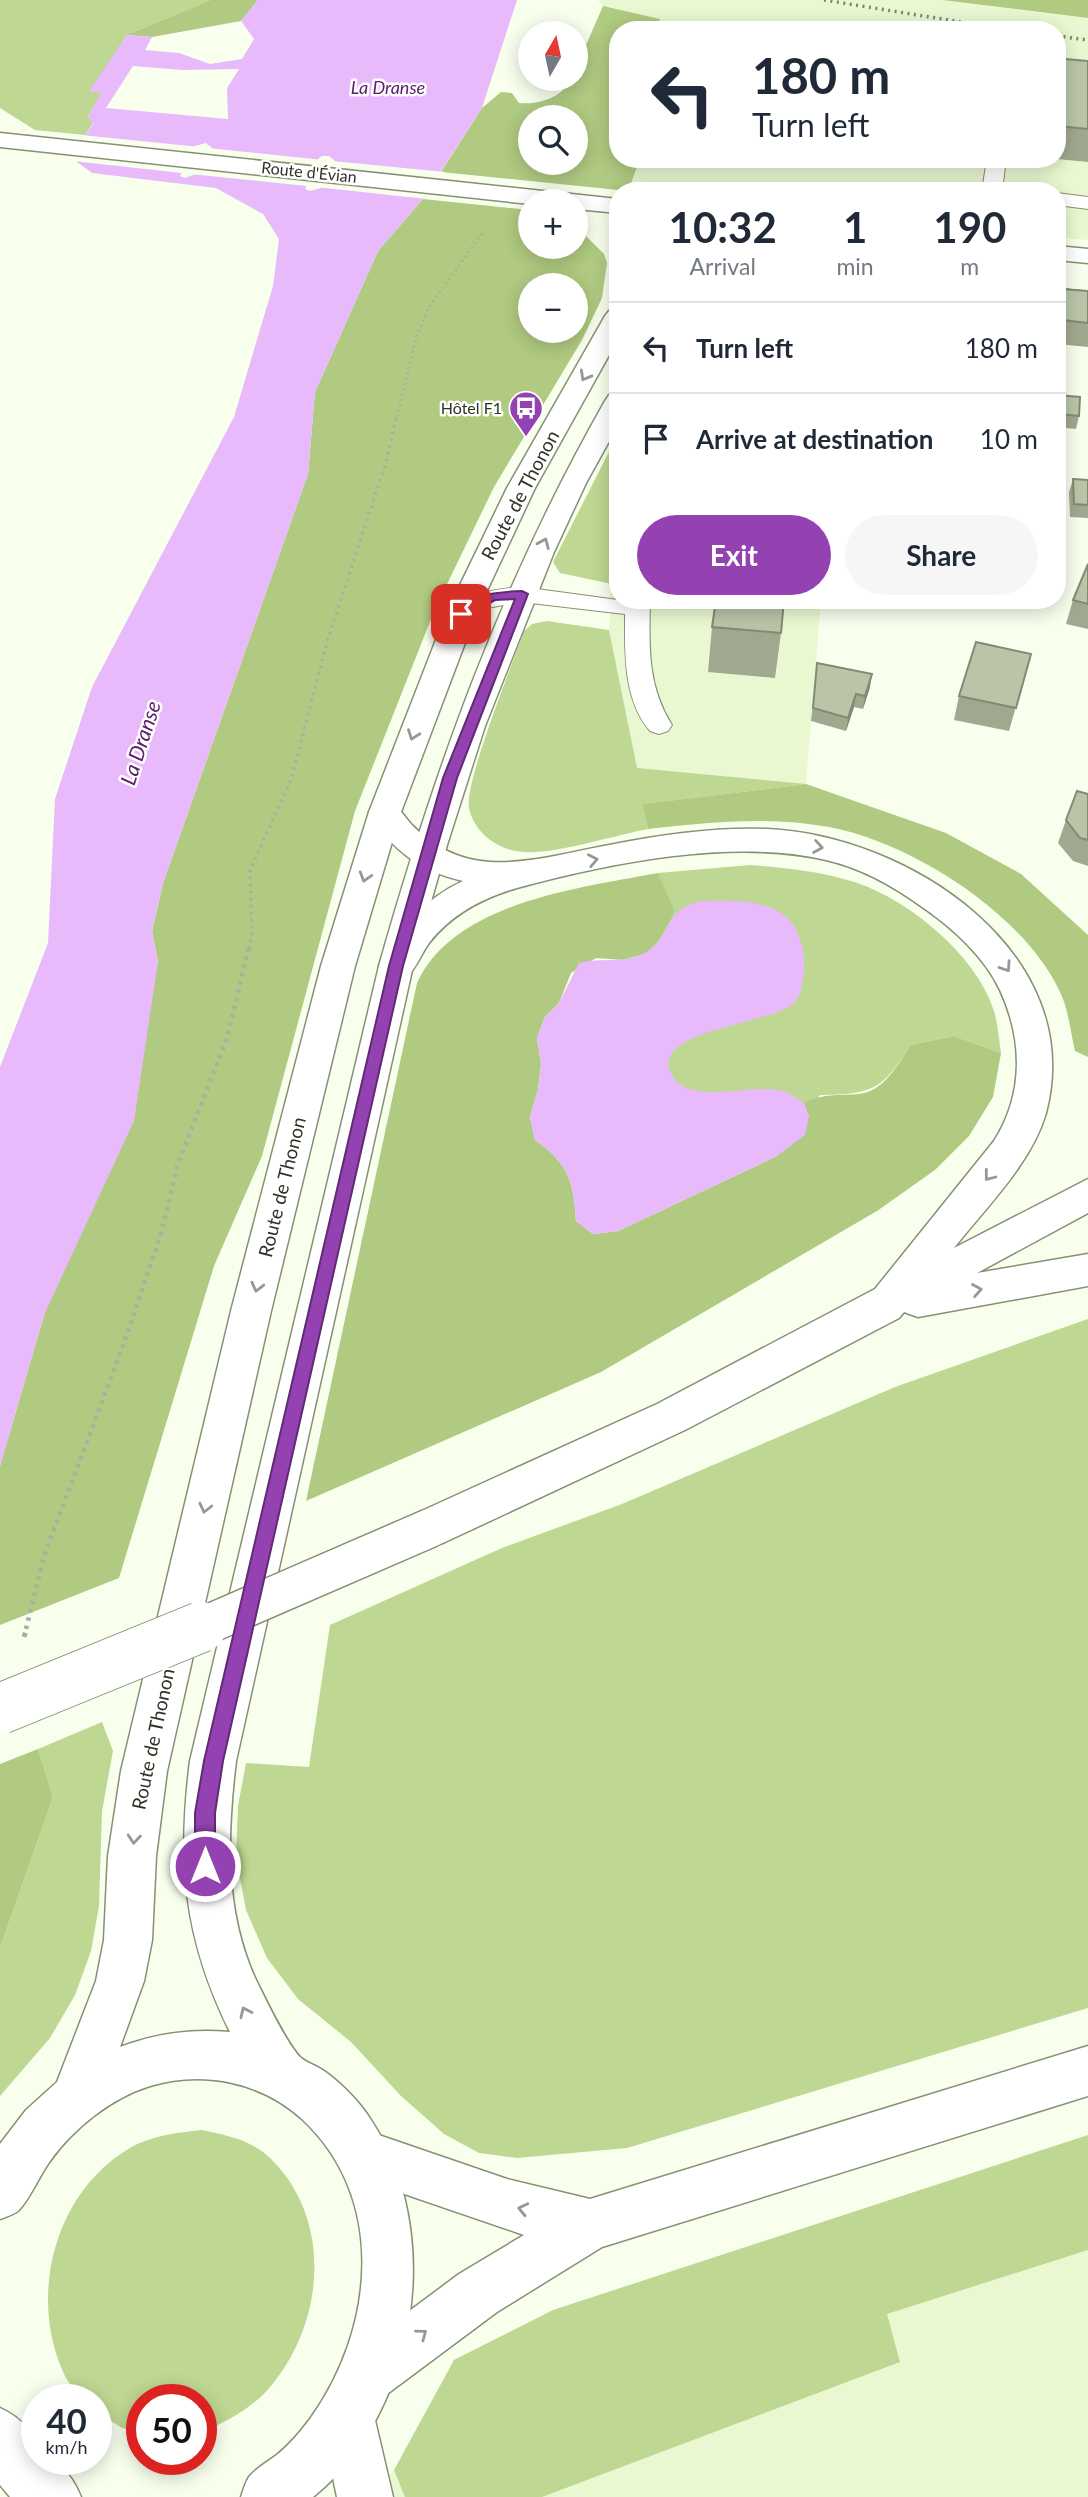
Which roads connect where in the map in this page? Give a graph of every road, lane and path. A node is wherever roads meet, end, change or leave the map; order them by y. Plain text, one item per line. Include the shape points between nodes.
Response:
1 (1066, 71) edge
2 (1088, 73) edge
3 (0, 140) edge
4 (489, 191) junction
5 (1066, 200) edge
6 (1088, 202) edge
7 (609, 205) edge
8 (1066, 254) edge
9 (1088, 256) edge
10 (1066, 298) edge
11 (1088, 300) edge
12 (609, 332) edge
13 (609, 417) edge
14 (522, 594) junction
15 (609, 602) edge
16 (638, 609) edge
17 (461, 614) junction
18 (659, 725) dead end
19 (385, 812) junction
20 (425, 855) junction
21 (526, 873) junction
22 (396, 966) junction
23 (1088, 1195) edge
24 (1088, 1270) edge
25 (885, 1306) junction
26 (22, 1647) dead end
27 (0, 1709) edge
28 (280, 2071) junction
29 (1088, 2071) edge
30 (75, 2100) junction
31 (364, 2156) junction
32 (0, 2193) edge
33 (590, 2225) junction
34 (358, 2395) junction
35 (0, 2436) edge
36 (53, 2497) edge
37 (269, 2497) edge
38 (365, 2497) edge

1 - 2 lane
3 - 4 main road, Route d'Évian
4 - 7 main road, Route d'Évian
4 - 26 path via 485,228 428,309 416,338 386,462 327,642 291,780 250,870 251,936 227,1038 178,1164 160,1237 124,1343 44,1556
5 - 6 lane
8 - 9 main road
10 - 11 main road
12 -> 17 main road, Route de Thonon via 521,488
14 -> 13 main road, Route de Thonon via 567,491
14 - 15 lane
14 - 17 lane via 494,596
14 - 20 main road, Route de Thonon via 454,766
16 - 18 lane via 638,661 649,713
17 -> 19 main road, Route de Thonon
19 - 20 main road via 396,832
19 -> 30 main road, Route de Thonon via 338,966 281,1191 144,1771 120,1981
20 - 21 main road via 465,871
20 - 22 main road, Route de Thonon
21 - 22 main road via 491,883 442,910 411,940
21 -> 25 main road via 693,844 745,840 810,845 872,864 908,882 973,929 998,955 1030,1014 1035,1046 1028,1111 1007,1152
28 -> 22 main road, Route de Thonon via 227,1973 210,1905 205,1813 213,1761
23 - 25 main road
25 -> 24 main road
25 - 27 main road, bridge via 671,1417 430,1528
28 - 30 main road via 213,2053 177,2054 107,2078
28 - 31 main road via 313,2093 341,2121
29 - 33 main road
30 - 32 main road via 45,2127
33 -> 31 main road via 507,2205
31 - 34 main road via 379,2195 388,2283 382,2331
34 -> 33 main road via 478,2293
34 - 37 main road via 306,2466
34 - 38 main road
35 - 36 main road via 37,2486

